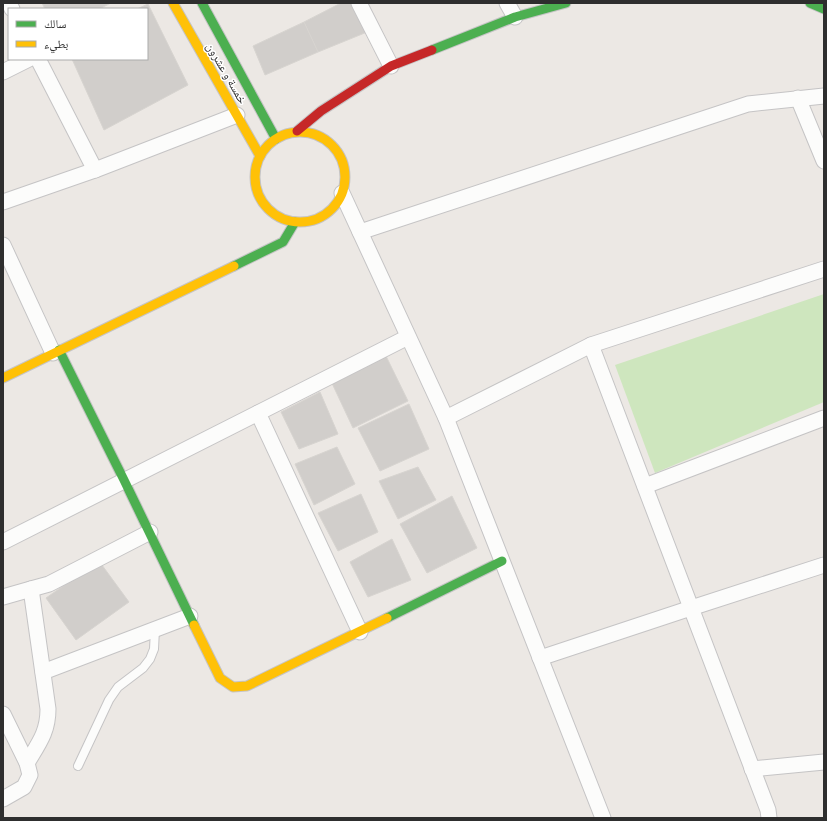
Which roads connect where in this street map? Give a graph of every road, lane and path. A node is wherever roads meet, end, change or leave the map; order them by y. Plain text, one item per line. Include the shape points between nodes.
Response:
1 (173, 3) edge
2 (202, 3) edge
3 (359, 3) edge
4 (507, 3) edge
5 (566, 3) edge
6 (515, 17) junction
7 (28, 60) edge
8 (39, 60) edge
9 (391, 66) junction
10 (3, 72) edge
11 (824, 96) edge
12 (798, 98) junction
13 (237, 115) junction
14 (297, 131) junction
15 (276, 139) junction
16 (260, 156) junction
17 (824, 161) edge
18 (95, 170) junction
19 (342, 193) junction
20 (3, 202) edge
21 (295, 222) junction
22 (360, 232) junction
23 (3, 244) edge
24 (824, 269) edge
25 (408, 337) junction
26 (591, 345) junction
27 (56, 351) junction
28 (3, 378) edge
29 (258, 414) junction
30 (446, 418) junction
31 (824, 418) edge
32 (124, 480) junction
33 (645, 486) junction
34 (150, 532) junction
35 (3, 542) edge
36 (502, 562) junction
37 (824, 565) edge
38 (32, 590) junction
39 (3, 597) edge
40 (691, 608) junction
41 (190, 616) junction
42 (155, 629) junction
43 (360, 632) junction
44 (540, 658) junction
45 (43, 672) junction
46 (3, 714) edge
47 (824, 762) edge
48 (27, 763) junction
49 (78, 766) dead end
50 (752, 769) junction
51 (3, 799) edge
52 (603, 818) edge
53 (769, 818) edge

1 - 13 street, خمسة و عشرون
2 - 15 street, خمسة و عشرون
3 - 9 street
4 - 6 street
5 - 6 street
6 - 9 street
7 - 10 street
8 - 18 street
9 - 14 street via 321,111
11 - 12 street
12 - 17 street
12 - 22 street via 748,104
13 - 16 street, خمسة و عشرون
13 - 18 street
14 - 15 street
14 - 19 street via 312,133 326,139 336,149 343,163 345,178
15 - 16 street via 269,143
16 - 21 street via 255,170 255,184 260,198 268,210 281,218
18 - 20 street
19 - 21 street via 334,206 323,216 310,221
19 - 22 street
21 - 27 street via 283,242
22 - 25 street
23 - 27 street
24 - 26 street
25 - 29 street
25 - 30 street
26 - 30 street
26 - 33 street
27 - 28 street
27 - 32 street
29 - 32 street
29 - 43 street
30 - 36 street
31 - 33 street
32 - 34 street
32 - 35 street
33 - 40 street
34 - 38 street via 49,584
34 - 41 street
36 - 43 street
36 - 44 street
37 - 40 street
38 - 39 street
38 - 45 street
40 - 44 street
40 - 50 street
41 - 42 street
41 - 43 street via 220,678 233,687 247,686
42 - 45 street
42 - 49 lane via 154,649 150,659 143,668 118,687 109,700
44 - 52 street
45 - 48 street via 48,720 44,735
46 - 48 street
47 - 50 street
48 - 51 street via 30,775 24,787
50 - 53 street

